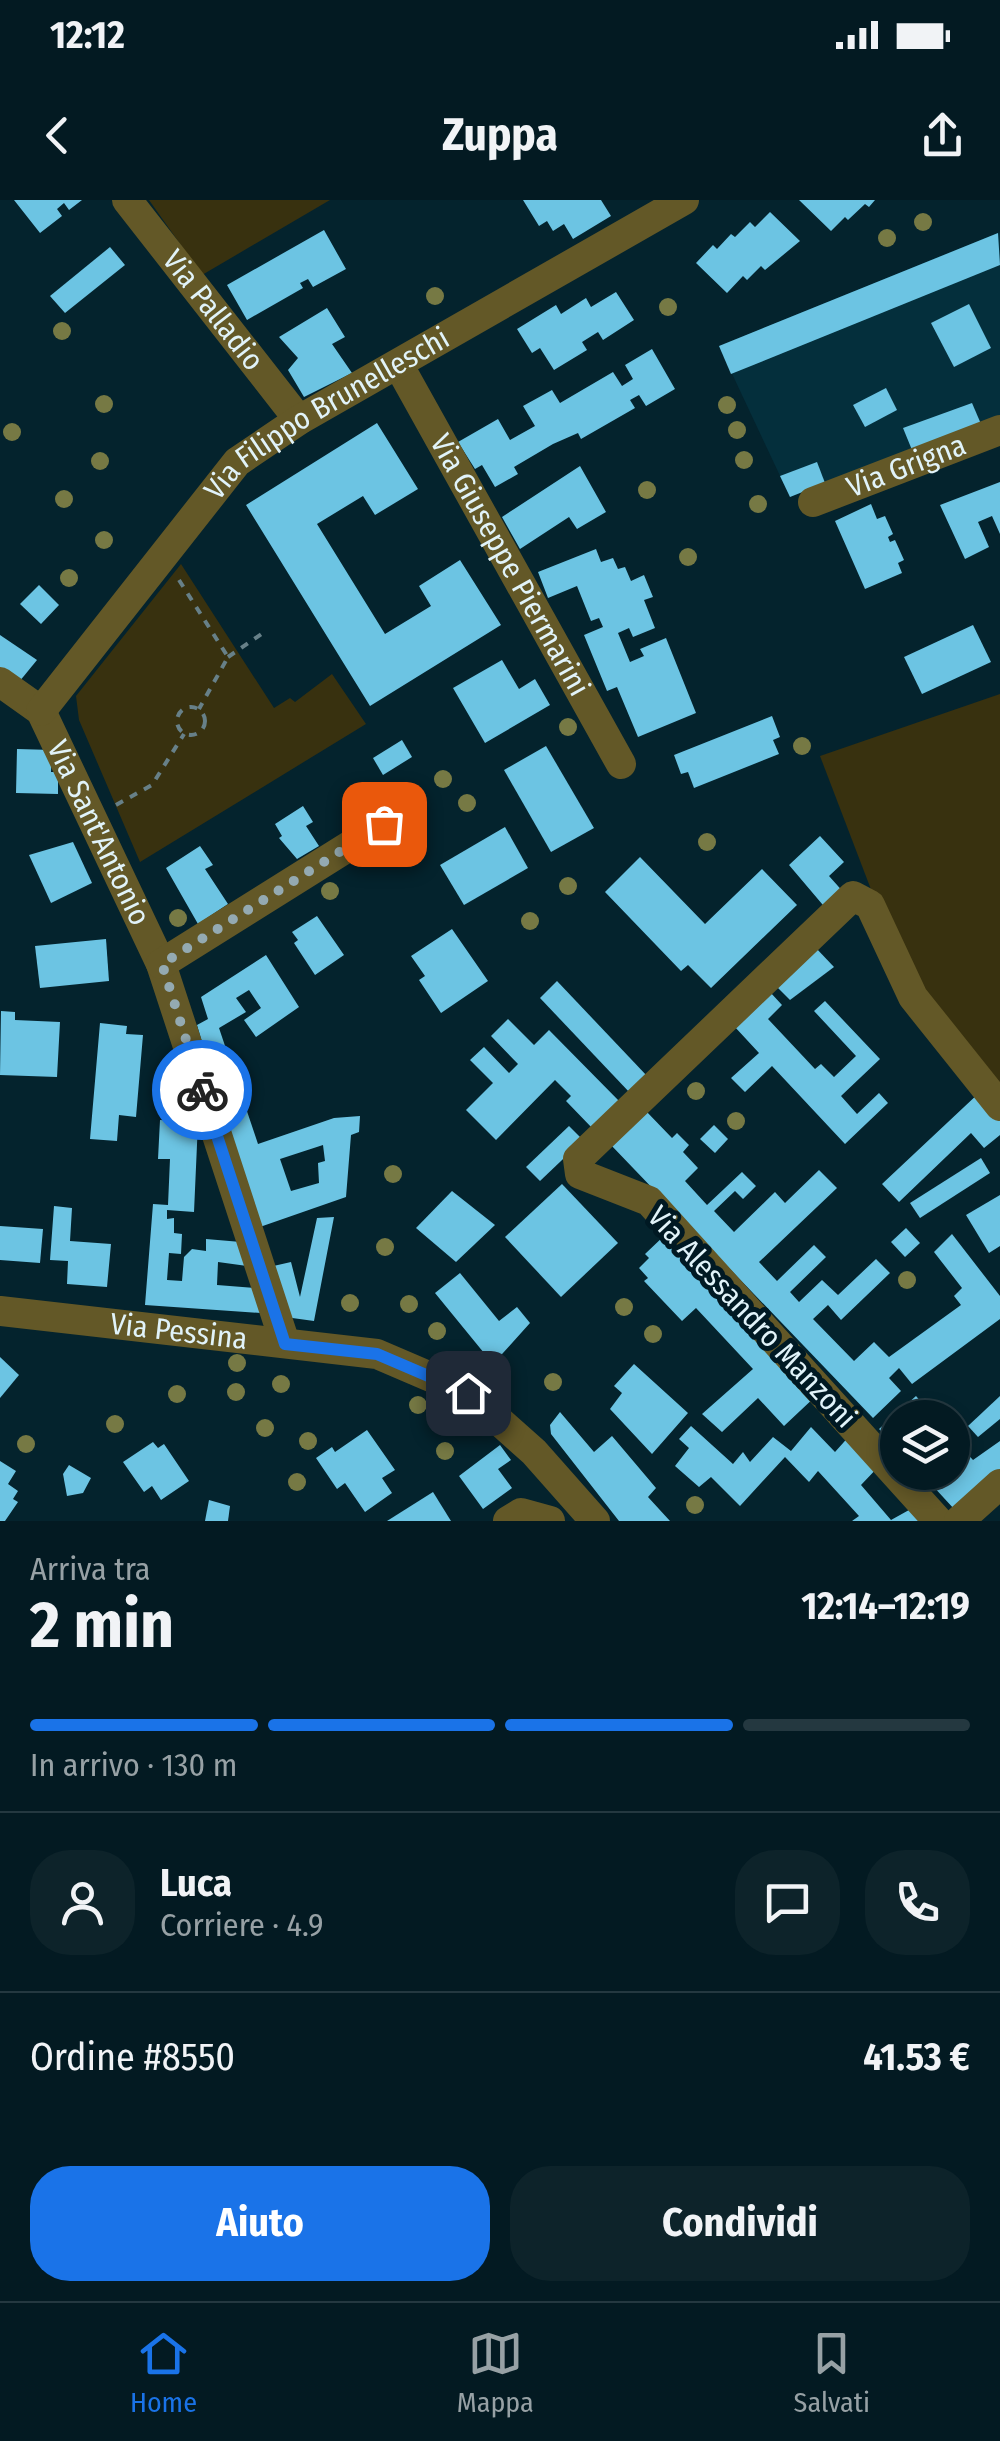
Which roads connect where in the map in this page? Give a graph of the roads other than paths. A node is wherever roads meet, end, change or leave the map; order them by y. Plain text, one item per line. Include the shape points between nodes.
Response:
1 (127, 200) edge
2 (684, 200) edge
3 (645, 210) edge
4 (398, 364) junction
5 (299, 420) junction
6 (1000, 430) edge
7 (813, 502) dead end
8 (15, 702) edge
9 (620, 764) dead end
10 (410, 808) dead end
11 (162, 964) junction
12 (1000, 1106) edge
13 (0, 1311) edge
14 (285, 1344) junction
15 (536, 1427) dead end
16 (1000, 1484) edge
17 (508, 1521) edge
18 (550, 1521) edge
19 (594, 1521) edge
20 (606, 1521) edge
21 (938, 1521) edge
22 (959, 1521) edge

1 - 5 street, Via Palladio
2 - 3 street, Via Filippo Brunelleschi
3 - 4 street, Via Filippo Brunelleschi
4 - 5 street, Via Filippo Brunelleschi
4 - 9 street, Via Giuseppe Piermarini
5 - 8 street, Via Filippo Brunelleschi via 237,462 162,555
6 - 7 street, Via Grigna
8 - 11 street, Via Sant'Antonio via 94,817
10 - 11 street
11 - 14 street, Via Sant'Antonio
12 - 21 street, Via Alessandro Manzoni via 913,997 870,905 852,896 581,1152 580,1174 648,1200
13 - 14 street, Via Pessina
14 - 19 street, Via Pessina via 377,1354 468,1393 534,1452
15 - 20 street
16 - 22 street
17 - 18 street via 521,1513

